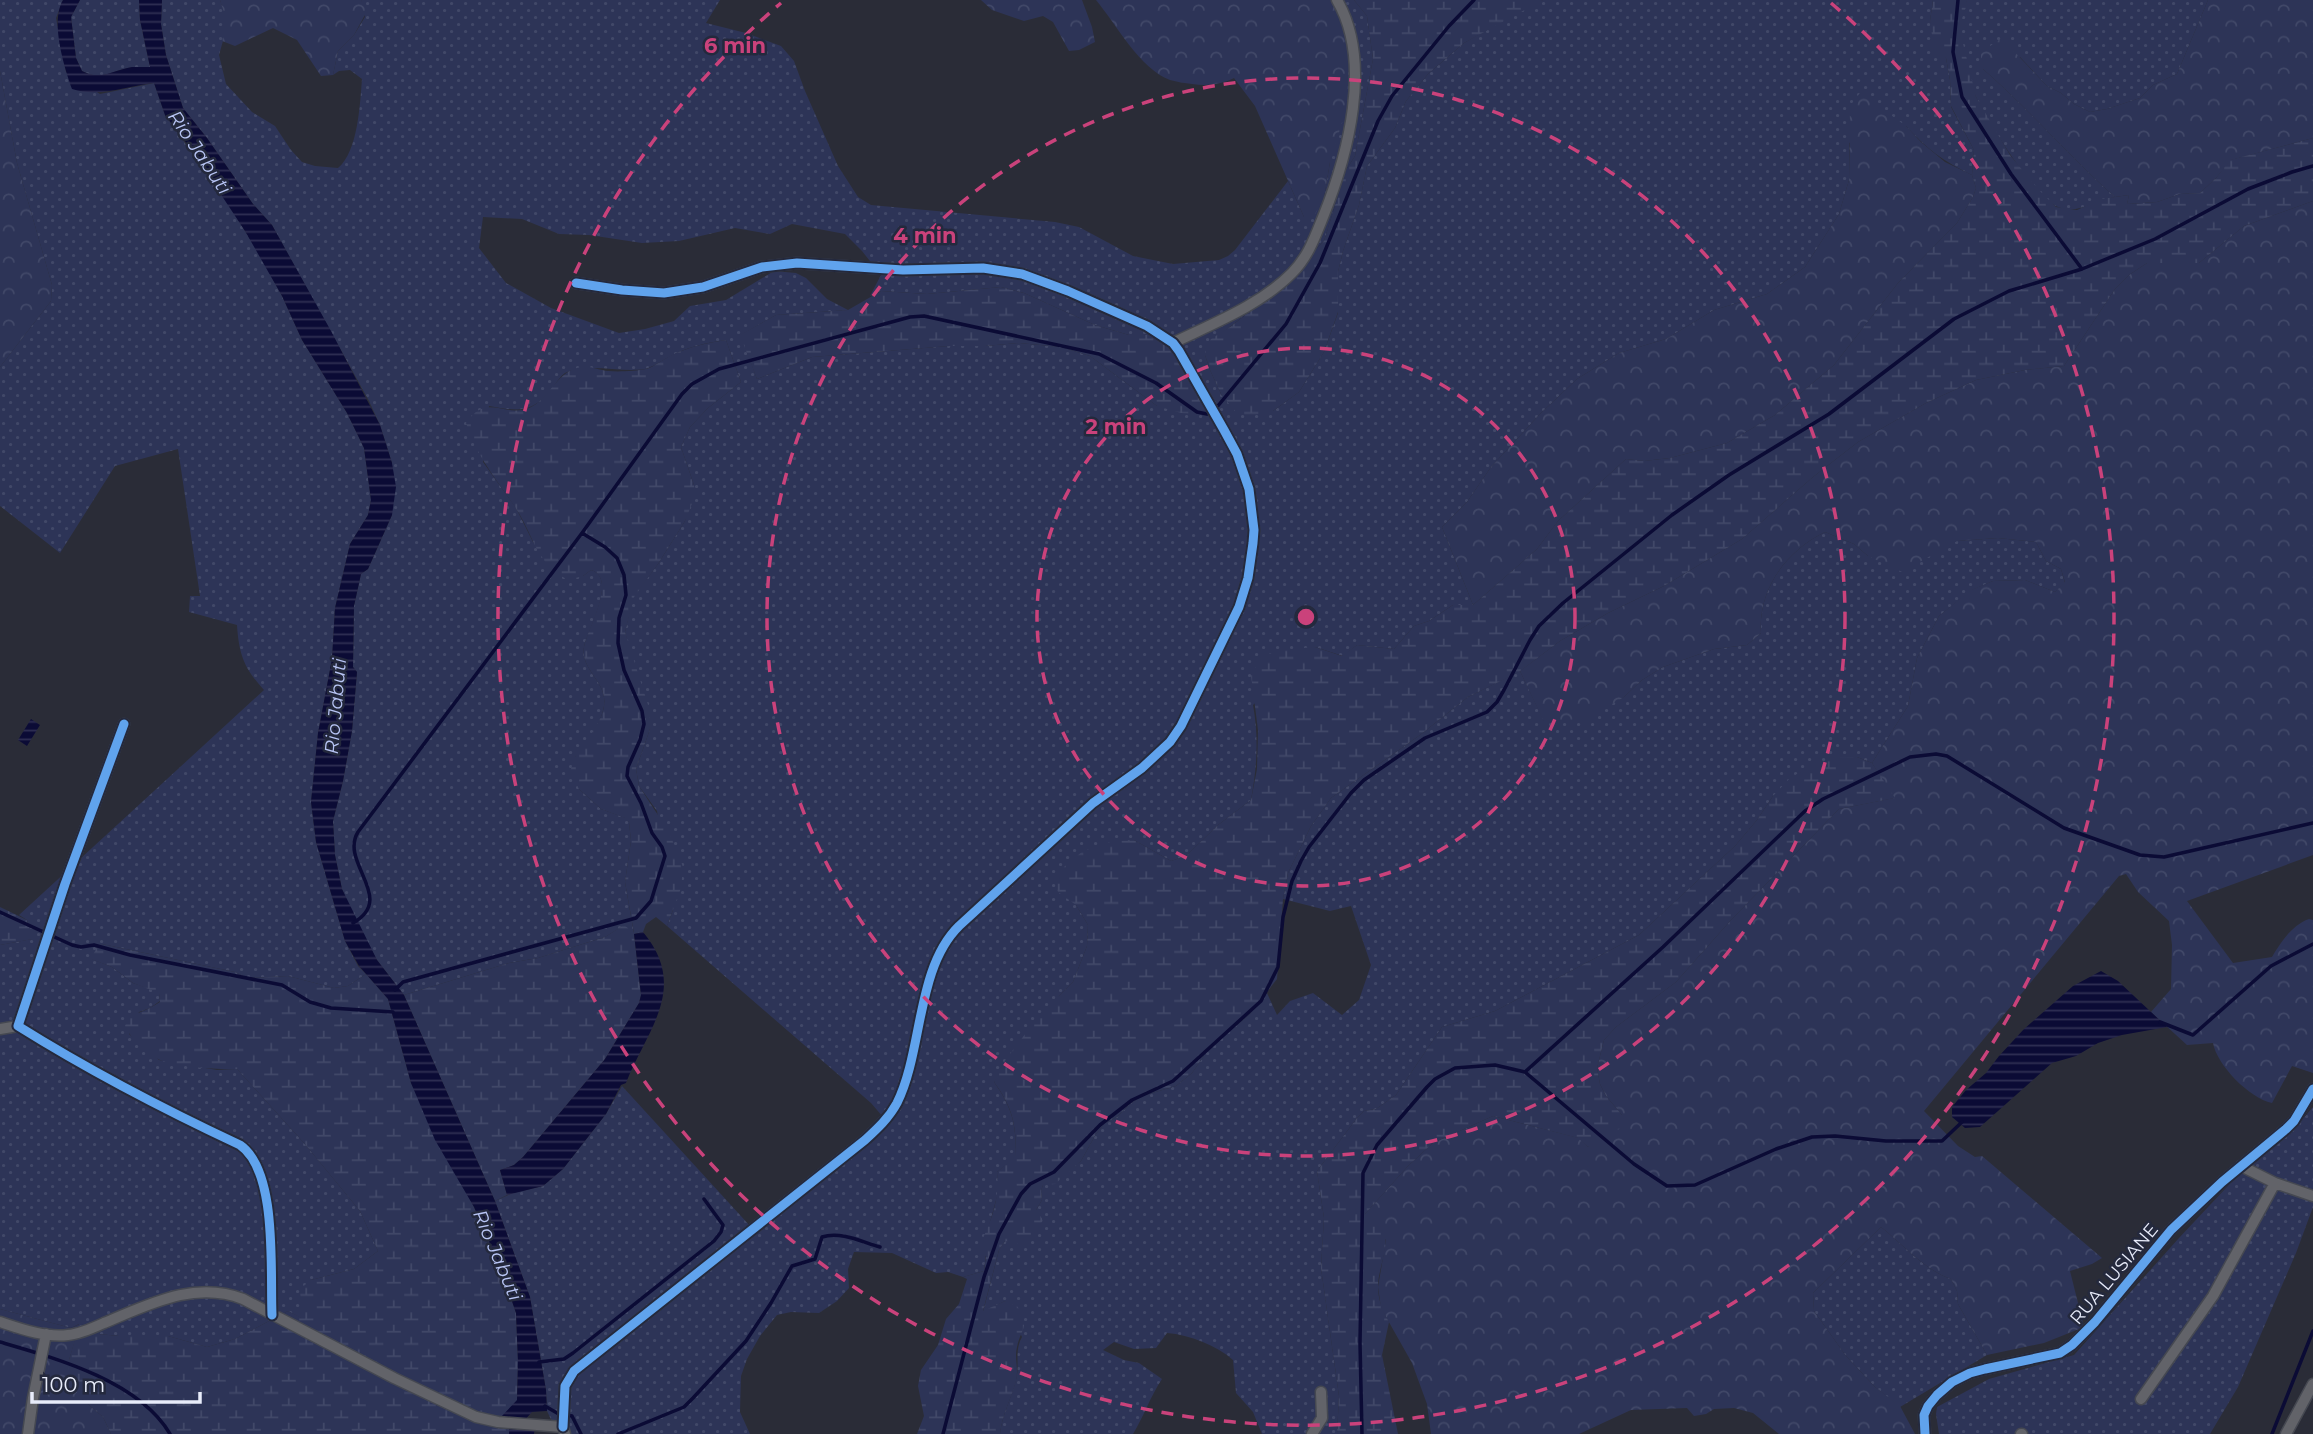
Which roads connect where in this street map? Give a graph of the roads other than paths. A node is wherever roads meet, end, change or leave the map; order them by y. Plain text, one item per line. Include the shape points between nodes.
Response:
1 (1337, 0) edge
2 (576, 283) dead end
3 (1173, 343) junction
4 (124, 724) dead end
5 (19, 1026) junction
6 (0, 1029) edge
7 (2313, 1089) edge
8 (2241, 1166) junction
9 (2275, 1183) junction
10 (2313, 1196) edge
11 (272, 1315) junction
12 (0, 1322) edge
13 (46, 1334) junction
14 (2313, 1384) edge
15 (1321, 1392) dead end
16 (2141, 1399) dead end
17 (564, 1430) edge
18 (28, 1434) edge
19 (1312, 1434) edge
20 (1925, 1434) edge
21 (2286, 1434) edge

1 - 3 street via 1352,42 1354,96 1339,172 1311,246 1302,262 1274,289
2 - 3 street via 664,293 797,262 903,270 983,268 1044,281 1147,326
3 - 17 street via 1237,454 1249,489 1254,530 1250,569 1239,607 1175,736 1142,768 1093,803 950,936 935,967 901,1094 886,1120 574,1371 565,1386
4 - 5 street
5 - 6 street
5 - 11 street via 111,1082 247,1151 261,1175 268,1203
7 - 8 street, RUA LUSIANE via 2286,1129
8 - 9 street
8 - 20 street, RUA LUSIANE via 2171,1230 2072,1345 2060,1353 1970,1373 1952,1382 1928,1406
9 - 10 street
9 - 16 street via 2213,1296
11 - 13 street via 233,1295 183,1294 74,1334
11 - 17 street via 484,1419
12 - 13 street
13 - 18 street
14 - 21 street
15 - 19 street via 1322,1418

